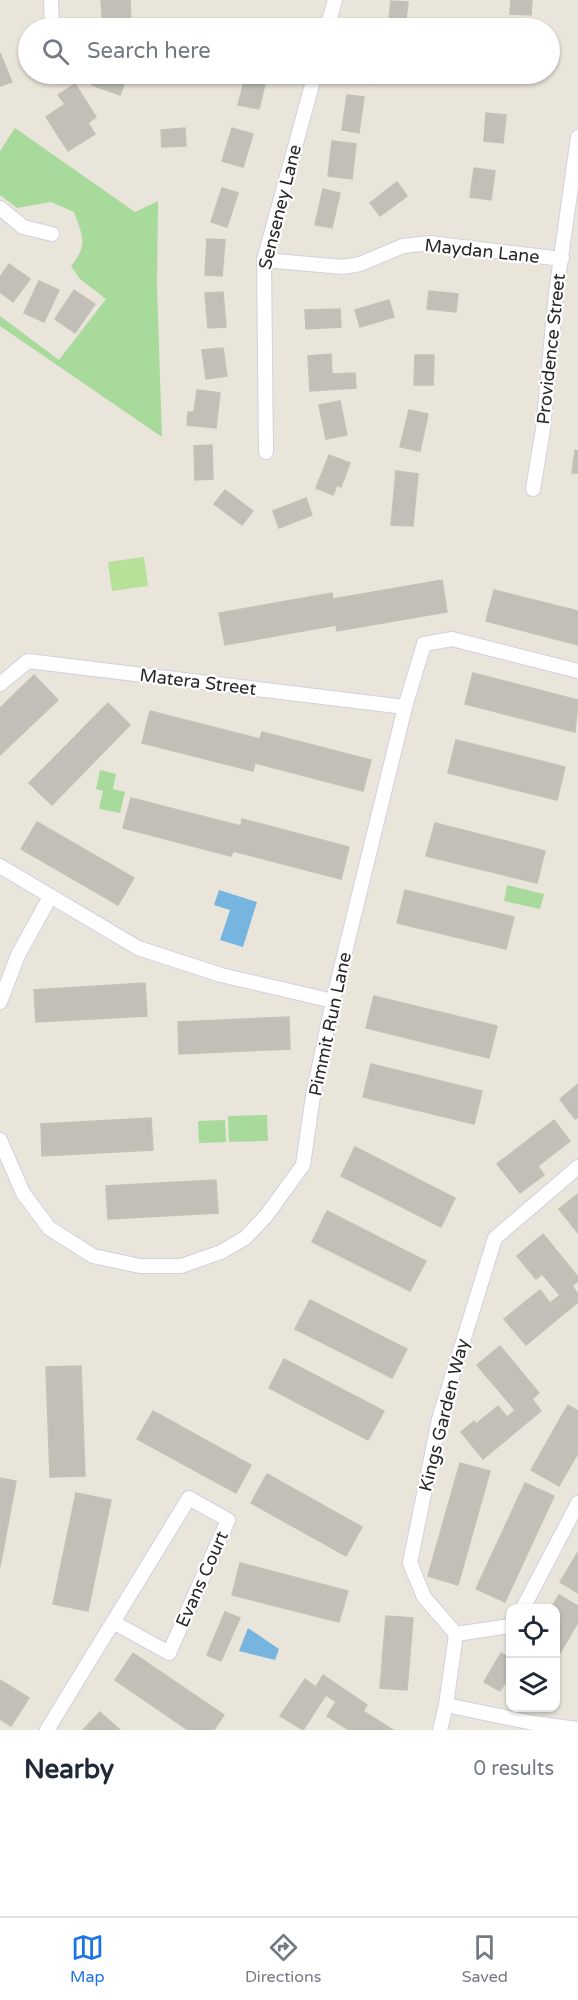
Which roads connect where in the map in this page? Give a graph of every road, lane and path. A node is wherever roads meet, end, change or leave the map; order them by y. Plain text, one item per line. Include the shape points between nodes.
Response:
1 (51, 0) edge
2 (335, 0) edge
3 (52, 18) edge
4 (330, 18) edge
5 (312, 84) edge
6 (578, 137) edge
7 (0, 208) edge
8 (52, 234) dead end
9 (562, 259) junction
10 (264, 260) junction
11 (266, 452) dead end
12 (533, 489) dead end
13 (578, 671) edge
14 (0, 684) edge
15 (405, 707) junction
16 (0, 866) edge
17 (50, 897) junction
18 (333, 1001) junction
19 (0, 1002) edge
20 (0, 1140) edge
21 (578, 1167) edge
22 (578, 1503) edge
23 (525, 1604) edge
24 (113, 1622) junction
25 (506, 1627) edge
26 (456, 1634) junction
27 (446, 1705) junction
28 (578, 1729) edge
29 (47, 1730) edge
30 (440, 1730) edge

1 - 3 street
2 - 4 street
5 - 10 street, Senseney Lane
6 - 9 street, Providence Street
7 - 8 street via 23,227
9 - 10 street, Maydan Lane via 430,243 403,246 343,267
9 - 12 street, Providence Street
10 - 11 street, Senseney Lane
13 - 15 street, Pimmit Run Lane via 452,639 424,644
14 - 15 street, Matera Street via 28,660
15 - 18 street, Pimmit Run Lane
16 - 17 street
17 - 18 street via 138,948 221,975
17 - 19 street via 18,955
18 - 20 street, Pimmit Run Lane via 303,1165 266,1216 245,1238 221,1252 181,1266 140,1266 93,1256 49,1228 23,1193
21 - 26 street, Kings Garden Way via 495,1238 439,1419 410,1563 424,1597
22 - 23 street
24 - 24 street, Evans Court via 169,1653 228,1520 189,1498
24 - 29 street, Evans Court
25 - 26 street
26 - 27 street
27 - 28 street
27 - 30 street

